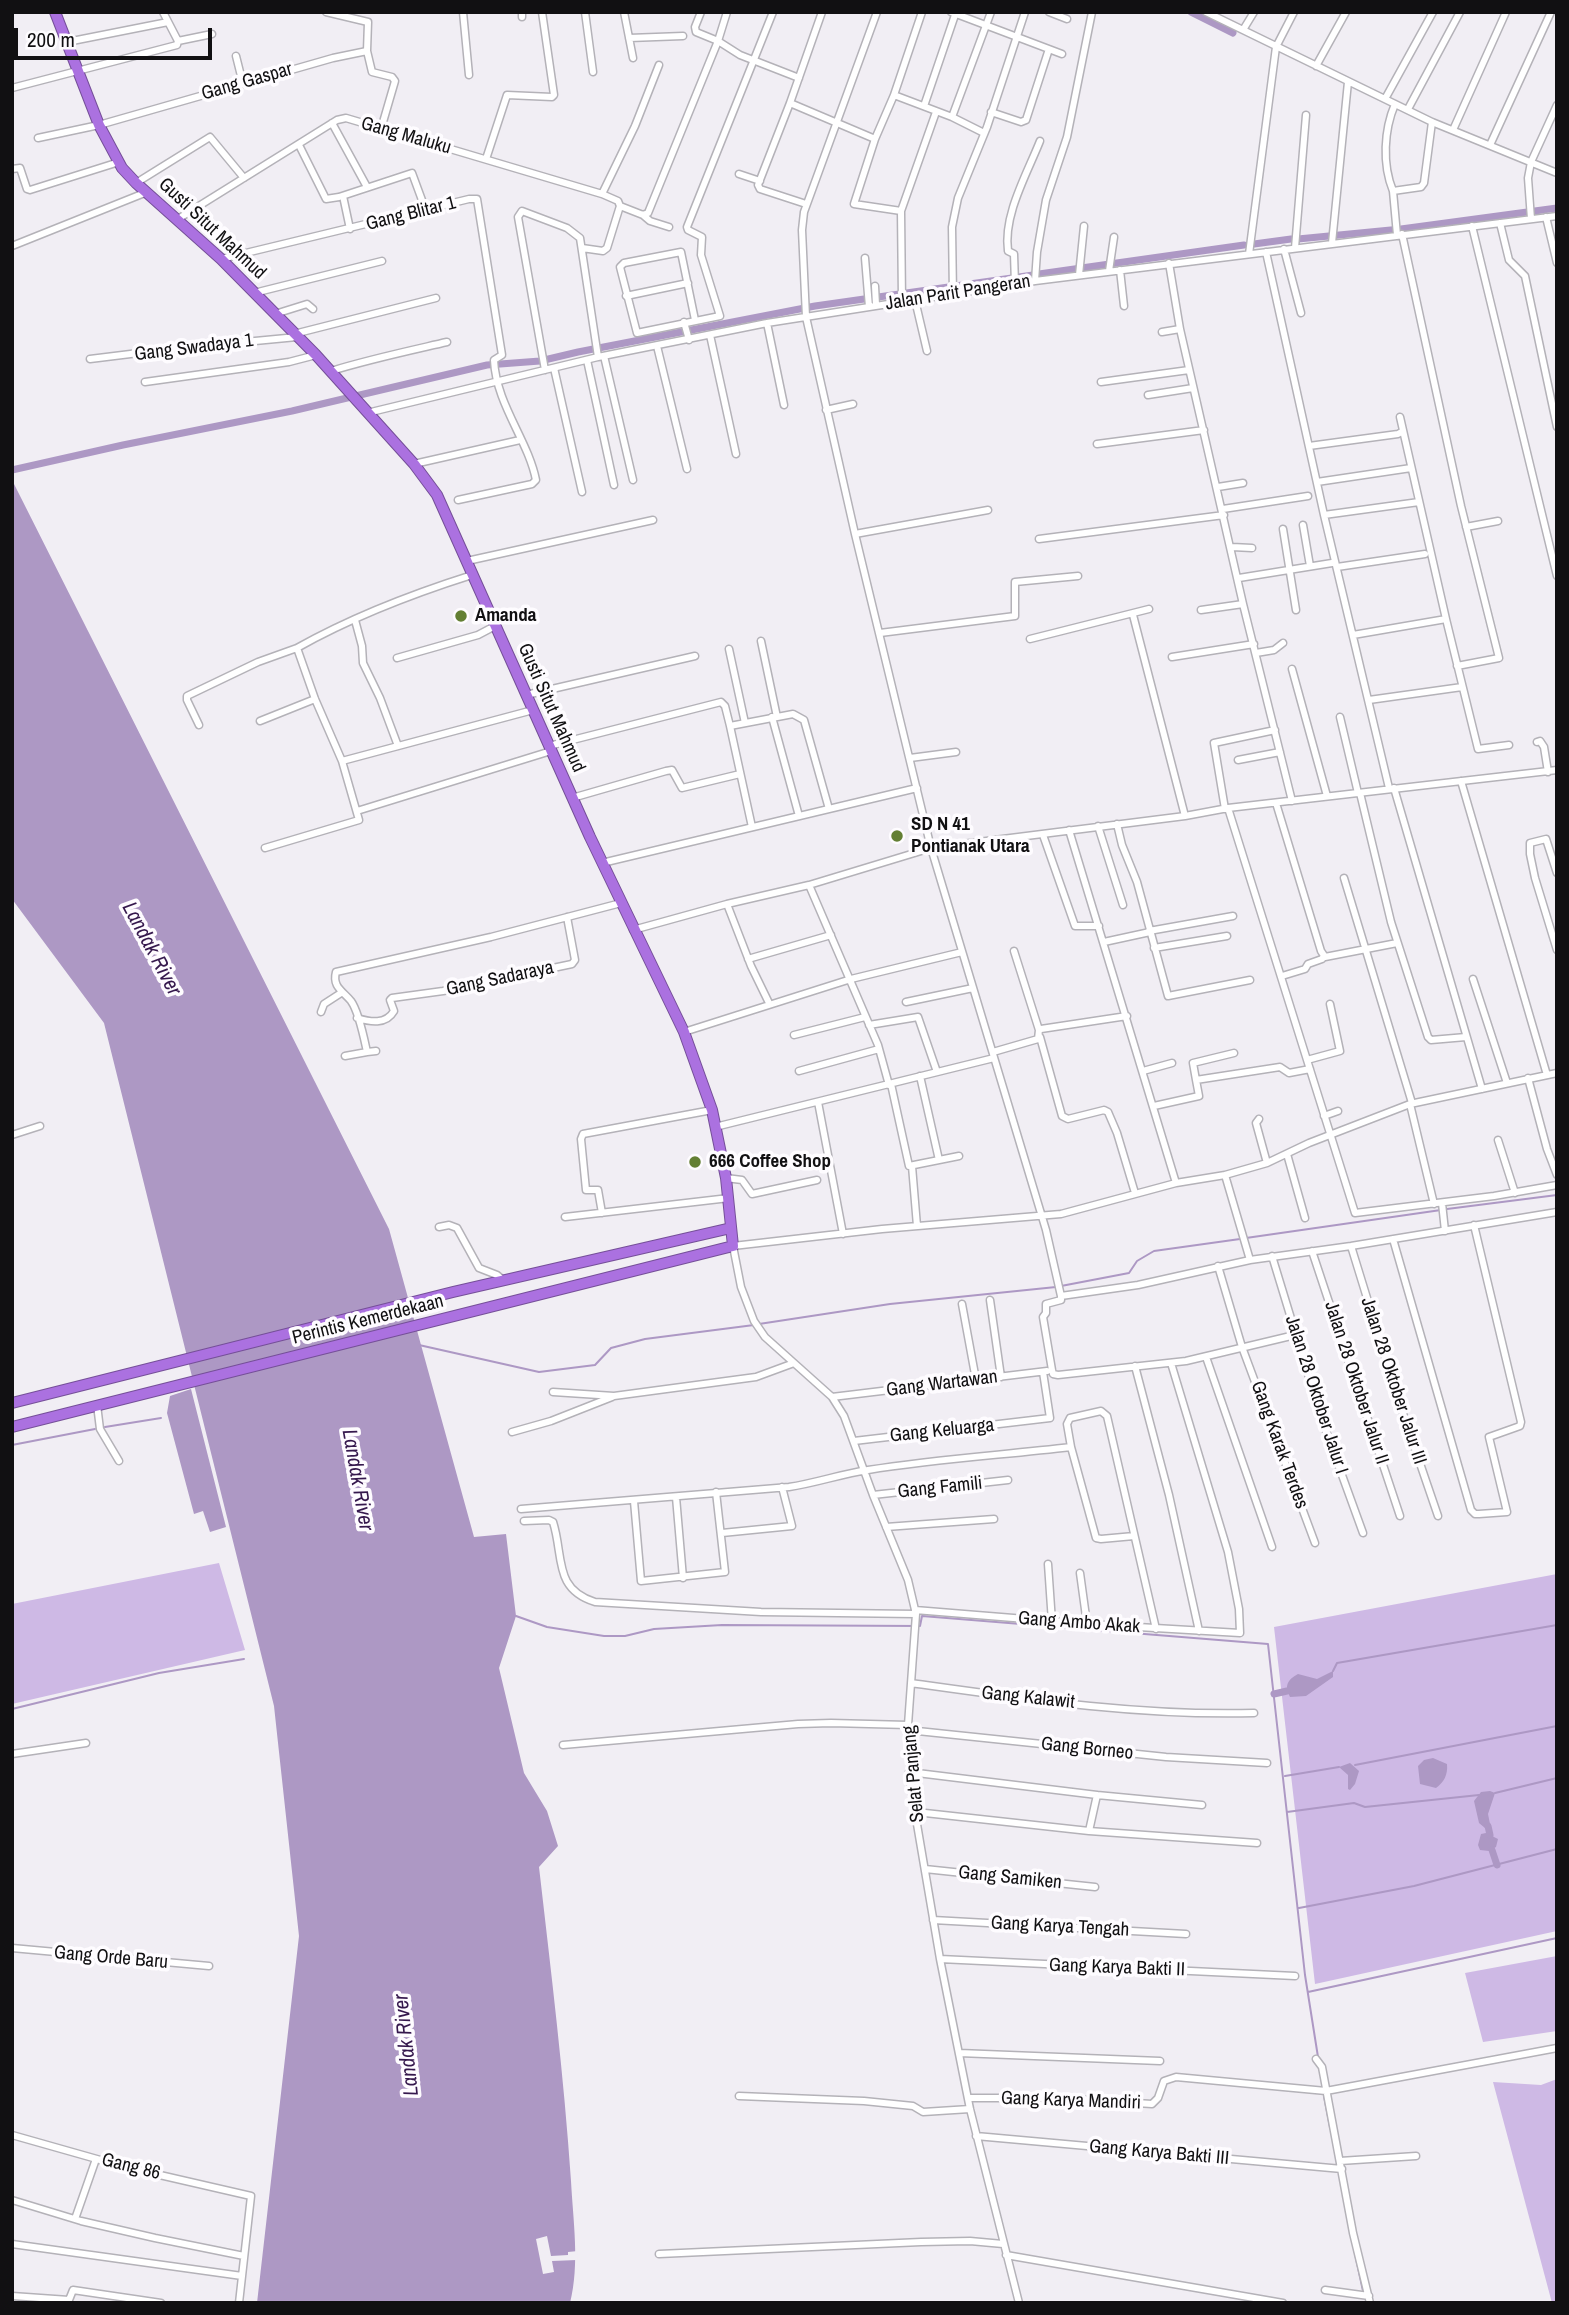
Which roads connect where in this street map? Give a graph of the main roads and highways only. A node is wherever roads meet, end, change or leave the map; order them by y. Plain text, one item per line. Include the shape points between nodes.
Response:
1 (55, 12) edge
2 (731, 1228) junction
3 (733, 1246) joint
4 (531, 1275) junction
5 (543, 1294) junction
6 (12, 1403) edge
7 (12, 1427) edge

1 - 2 highway, Gusti Situt Mahmud via 99,125 119,162 316,355 437,495 633,930 684,1032 712,1110
2 - 3 highway, Gusti Situt Mahmud
2 - 4 highway
3 - 5 highway, Perintis Kemerdekaan
4 - 5 highway
4 - 6 highway
5 - 7 highway, Perintis Kemerdekaan

